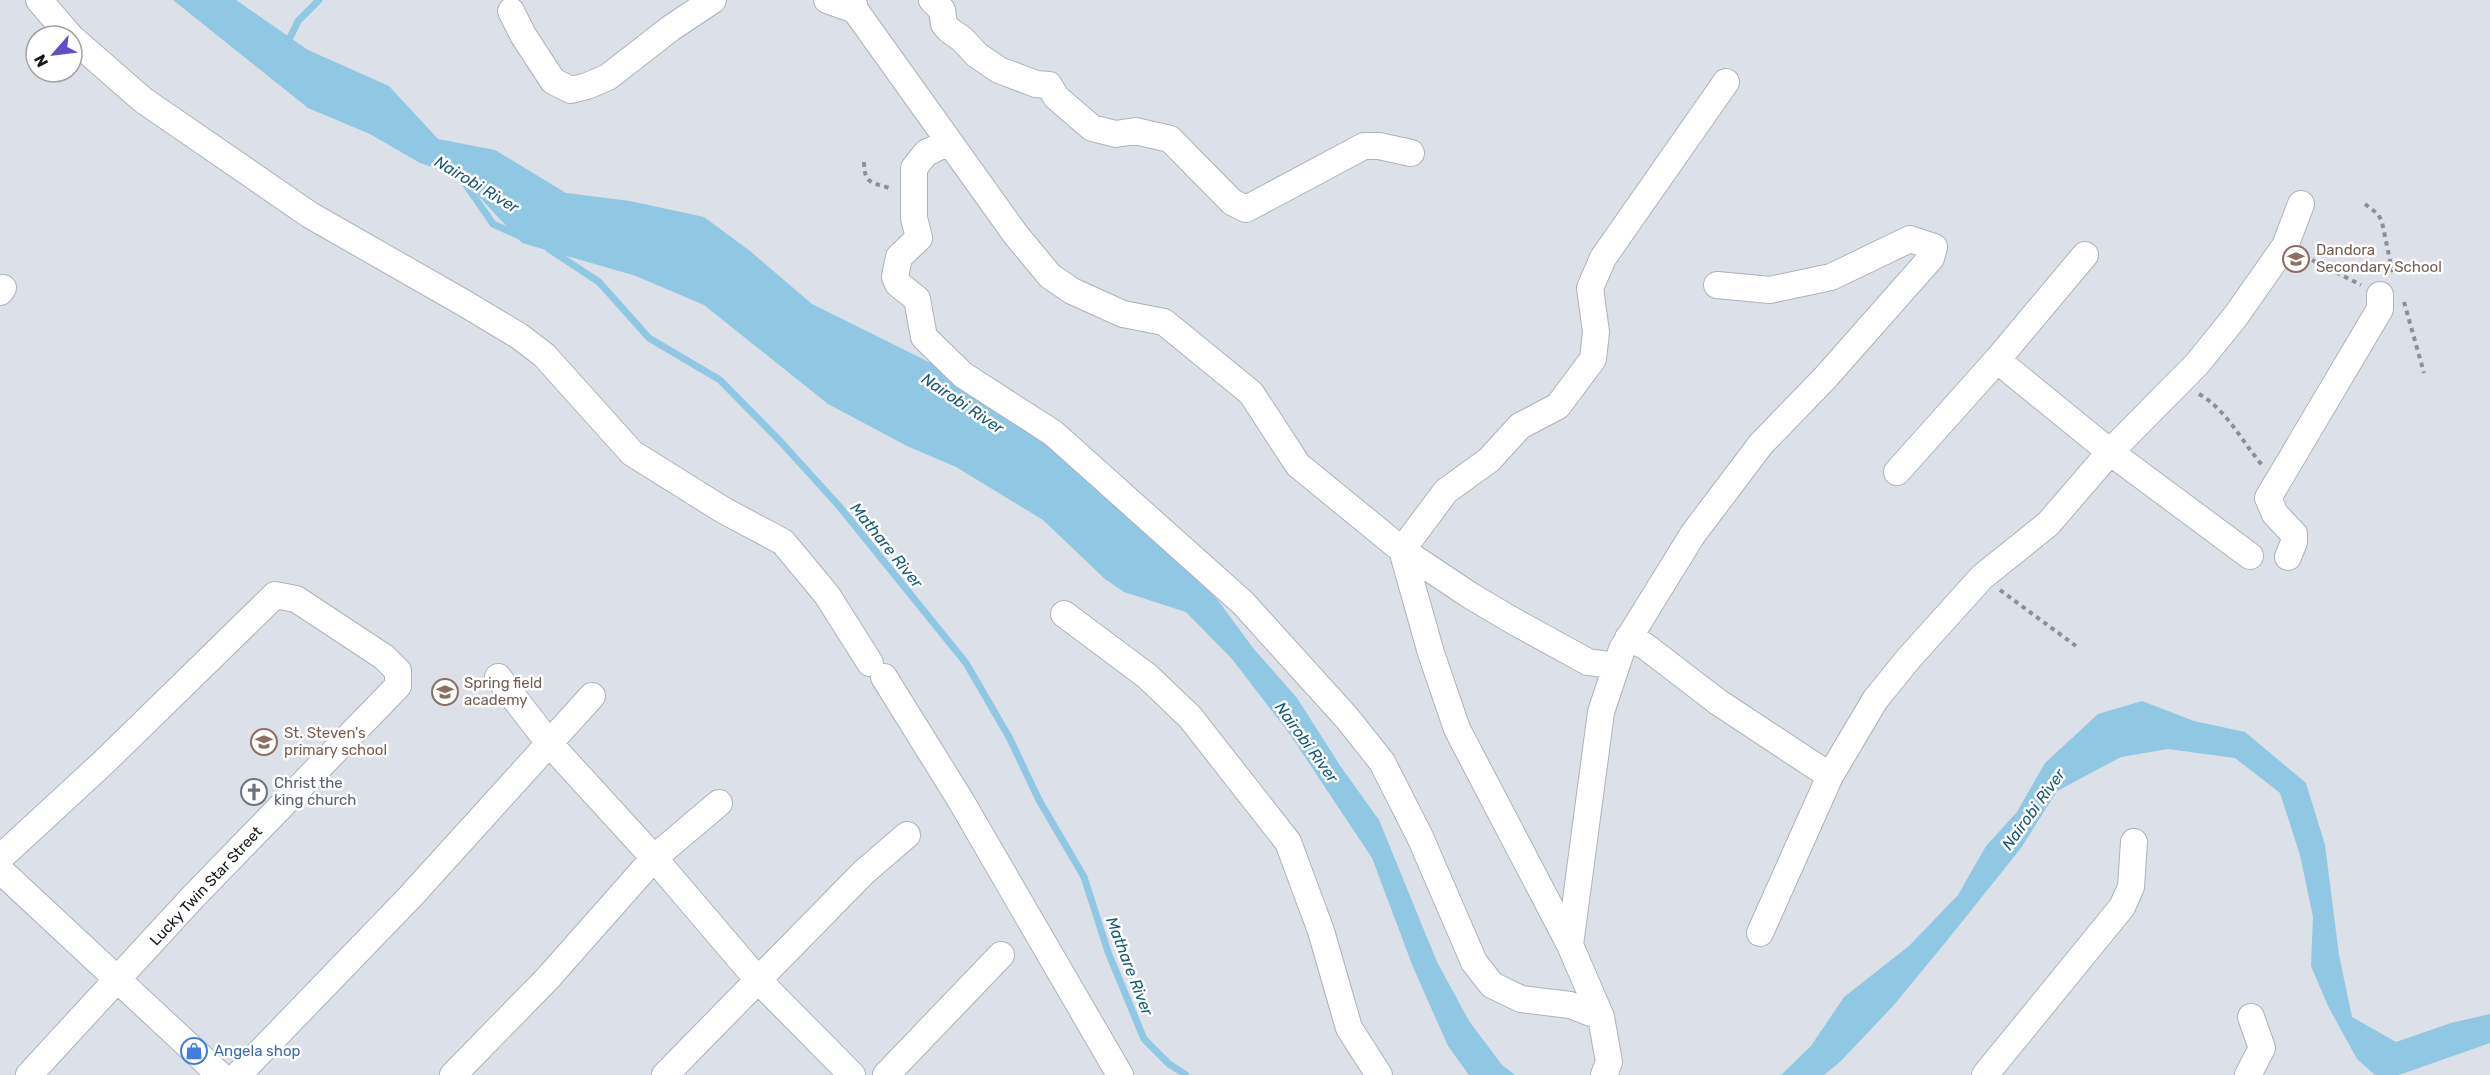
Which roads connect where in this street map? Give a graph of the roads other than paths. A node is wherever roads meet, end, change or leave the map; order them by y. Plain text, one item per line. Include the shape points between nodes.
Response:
1 (39, 0) edge
2 (713, 0) edge
3 (827, 0) edge
4 (932, 0) edge
5 (854, 5) edge
6 (511, 11) dead end
7 (60, 24) edge
8 (84, 48) edge
9 (1726, 82) dead end
10 (949, 142) junction
11 (1411, 153) dead end
12 (2301, 204) dead end
13 (2085, 255) dead end
14 (1717, 285) dead end
15 (2380, 295) road end
16 (1997, 360) junction
17 (2110, 452) junction
18 (1897, 472) dead end
19 (1402, 550) junction
20 (2250, 556) dead end
21 (2288, 557) dead end
22 (1064, 614) dead end
23 (1628, 638) junction
24 (1616, 666) junction
25 (498, 677) dead end
26 (592, 696) dead end
27 (549, 743) junction
28 (1830, 776) junction
29 (719, 803) dead end
30 (907, 835) dead end
31 (2134, 842) dead end
32 (0, 858) edge
33 (654, 858) junction
34 (0, 870) edge
35 (1760, 933) dead end
36 (1570, 945) junction
37 (1001, 955) dead end
38 (119, 979) junction
39 (758, 980) junction
40 (1601, 1017) junction
41 (2251, 1017) dead end
42 (29, 1075) edge
43 (220, 1075) edge
44 (238, 1075) edge
45 (453, 1075) edge
46 (665, 1075) edge
47 (852, 1075) edge
48 (886, 1075) edge
49 (1120, 1075) edge
50 (1380, 1075) edge
51 (1604, 1075) edge
52 (1985, 1075) edge
53 (2248, 1075) edge

1 - 7 street
2 - 6 street via 608,77 571,90 553,81
3 - 5 street
4 - 11 street via 942,10 949,30 999,70 1049,85 1056,97 1092,128 1116,134 1135,131 1170,140 1232,202 1246,209 1364,146
5 - 10 street
8 - 49 street via 143,100 310,215 519,336 544,355 632,453 783,542 827,595 961,801
9 - 19 street via 1603,258 1590,288 1596,332 1593,359 1558,406 1520,426 1489,460 1446,491
10 - 19 street via 1050,276 1072,291 1123,314 1164,322 1251,393 1298,465
10 - 40 street via 926,153 914,168 914,218 919,238 902,254 895,277 917,299 924,337 963,375 1053,433 1243,603 1347,718 1382,762 1420,837 1474,962 1492,985 1521,999 1570,1005
12 - 17 street via 2285,246 2235,317 2197,364
13 - 16 street
14 - 23 street via 1770,290 1831,277 1910,239 1934,247 1931,258 1761,444 1693,534
15 - 21 street via 2380,309 2268,498 2275,514 2294,534
16 - 17 street
16 - 18 street
17 - 20 street
17 - 28 street via 2048,524 1982,577 1909,658 1875,700
19 - 24 street via 1471,597 1588,662
19 - 36 street via 1457,729
22 - 50 street via 1147,676 1190,717 1288,842 1321,931 1349,1028
23 - 24 street
23 - 28 street
24 - 36 street via 1601,712
25 - 27 street
26 - 27 street
27 - 33 street
27 - 44 street via 410,897
28 - 35 street
29 - 33 street
30 - 39 street via 864,872
31 - 52 street via 2131,887 2122,906
32 - 38 street, Lucky Twin Star Street via 103,764 275,595 296,599 398,670 398,686 201,888
33 - 39 street
33 - 45 street via 548,978
34 - 38 street
36 - 40 street
37 - 48 street
38 - 42 street, Lucky Twin Star Street
38 - 43 street
39 - 46 street
39 - 47 street
40 - 51 street via 1609,1062
41 - 53 street via 2262,1048

